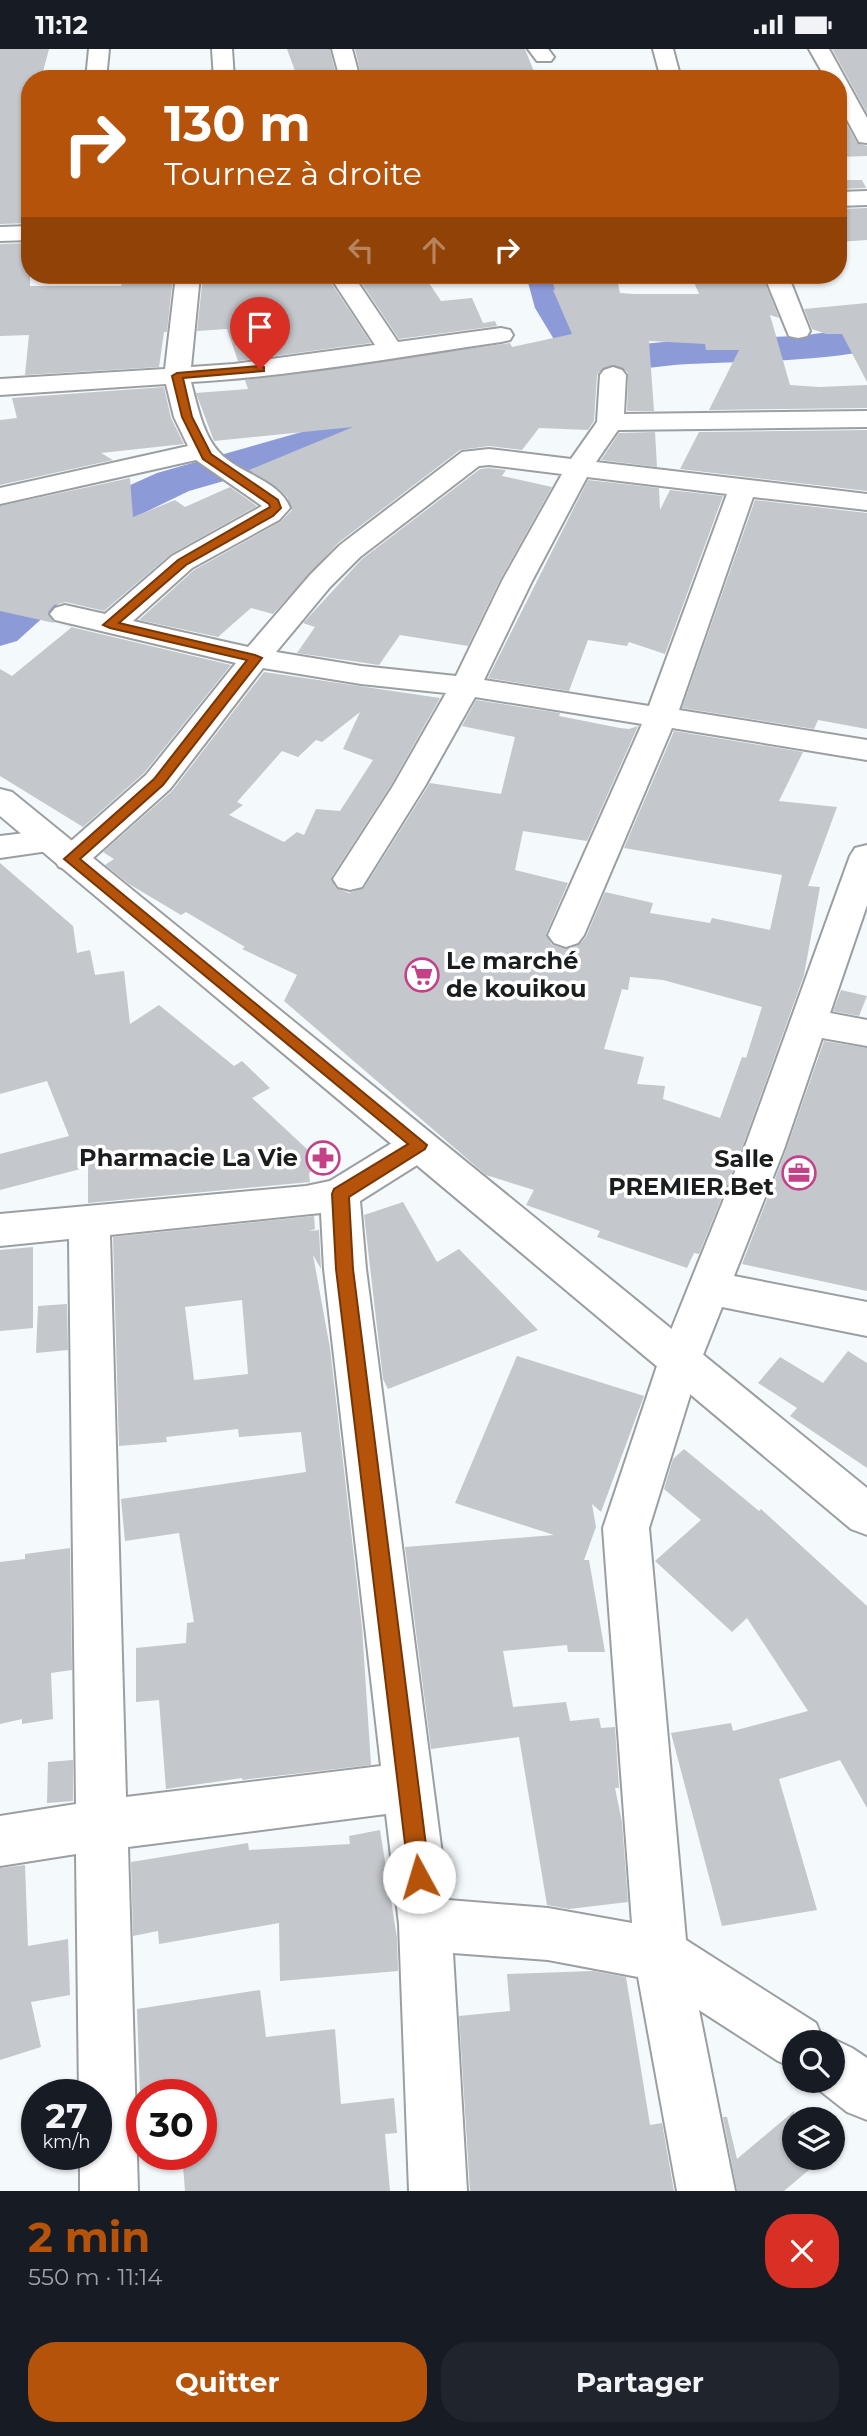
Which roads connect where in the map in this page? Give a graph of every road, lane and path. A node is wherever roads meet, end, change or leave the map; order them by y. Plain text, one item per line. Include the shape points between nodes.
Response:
1 (99, 49) edge
2 (222, 49) edge
3 (342, 49) edge
4 (663, 49) edge
5 (818, 49) edge
6 (97, 70) edge
7 (223, 70) edge
8 (348, 70) edge
9 (669, 70) edge
10 (830, 70) edge
11 (847, 100) edge
12 (867, 137) edge
13 (867, 198) edge
14 (847, 199) edge
15 (21, 233) edge
16 (0, 234) edge
17 (187, 284) edge
18 (347, 284) edge
19 (780, 284) edge
20 (798, 331) dead end
21 (501, 335) dead end
22 (392, 351) junction
23 (613, 375) dead end
24 (177, 376) junction
25 (0, 387) edge
26 (867, 419) edge
27 (610, 422) junction
28 (205, 450) junction
29 (579, 467) junction
30 (743, 487) junction
31 (0, 496) edge
32 (867, 502) edge
33 (65, 614) dead end
34 (110, 625) junction
35 (255, 658) junction
36 (466, 686) junction
37 (661, 717) junction
38 (867, 750) edge
39 (0, 799) edge
40 (0, 847) edge
41 (61, 850) junction
42 (867, 856) edge
43 (350, 879) dead end
44 (566, 935) dead end
45 (808, 1022) junction
46 (867, 1033) edge
47 (419, 1145) junction
48 (340, 1194) junction
49 (89, 1221) junction
50 (0, 1230) edge
51 (710, 1288) junction
52 (867, 1319) edge
53 (680, 1360) junction
54 (867, 1515) edge
55 (410, 1787) junction
56 (103, 1825) junction
57 (0, 1841) edge
58 (425, 1924) junction
59 (661, 1955) junction
60 (782, 2032) edge
61 (845, 2076) edge
62 (867, 2092) edge
63 (109, 2191) edge
64 (438, 2191) edge
65 (706, 2191) edge

1 - 6 main road
2 - 7 main road
3 - 8 main road
4 - 9 main road
5 - 10 main road
11 - 12 main road
13 - 14 main road
15 - 16 main road
17 - 24 main road
18 - 22 main road
19 - 20 main road
21 - 22 main road
22 - 24 main road
23 - 27 main road
24 - 25 main road
24 - 28 main road via 187,417
26 - 27 main road
27 - 29 main road
28 - 31 main road
28 - 34 main road via 207,456 274,502 275,508 182,562
29 - 30 main road
29 - 35 main road via 489,457 462,463 350,551
29 - 36 main road
30 - 32 main road
30 - 37 main road
33 - 34 main road
34 - 35 main road
35 - 36 main road
35 - 41 main road via 158,782
36 - 37 main road
36 - 43 main road
37 - 38 main road
37 - 44 main road
39 - 41 main road
40 - 41 main road
41 - 47 main road
42 - 45 main road
45 - 46 main road
45 - 51 main road
47 - 48 main road
47 - 53 main road
48 - 49 main road
48 - 55 main road via 345,1269
49 - 50 main road
49 - 56 main road
51 - 52 main road
51 - 53 main road
53 - 54 main road
53 - 59 main road via 626,1528
55 - 56 main road
55 - 58 main road
56 - 57 main road
56 - 63 main road
58 - 59 main road via 548,1934
58 - 64 main road
59 - 60 main road
59 - 65 main road
61 - 62 main road

